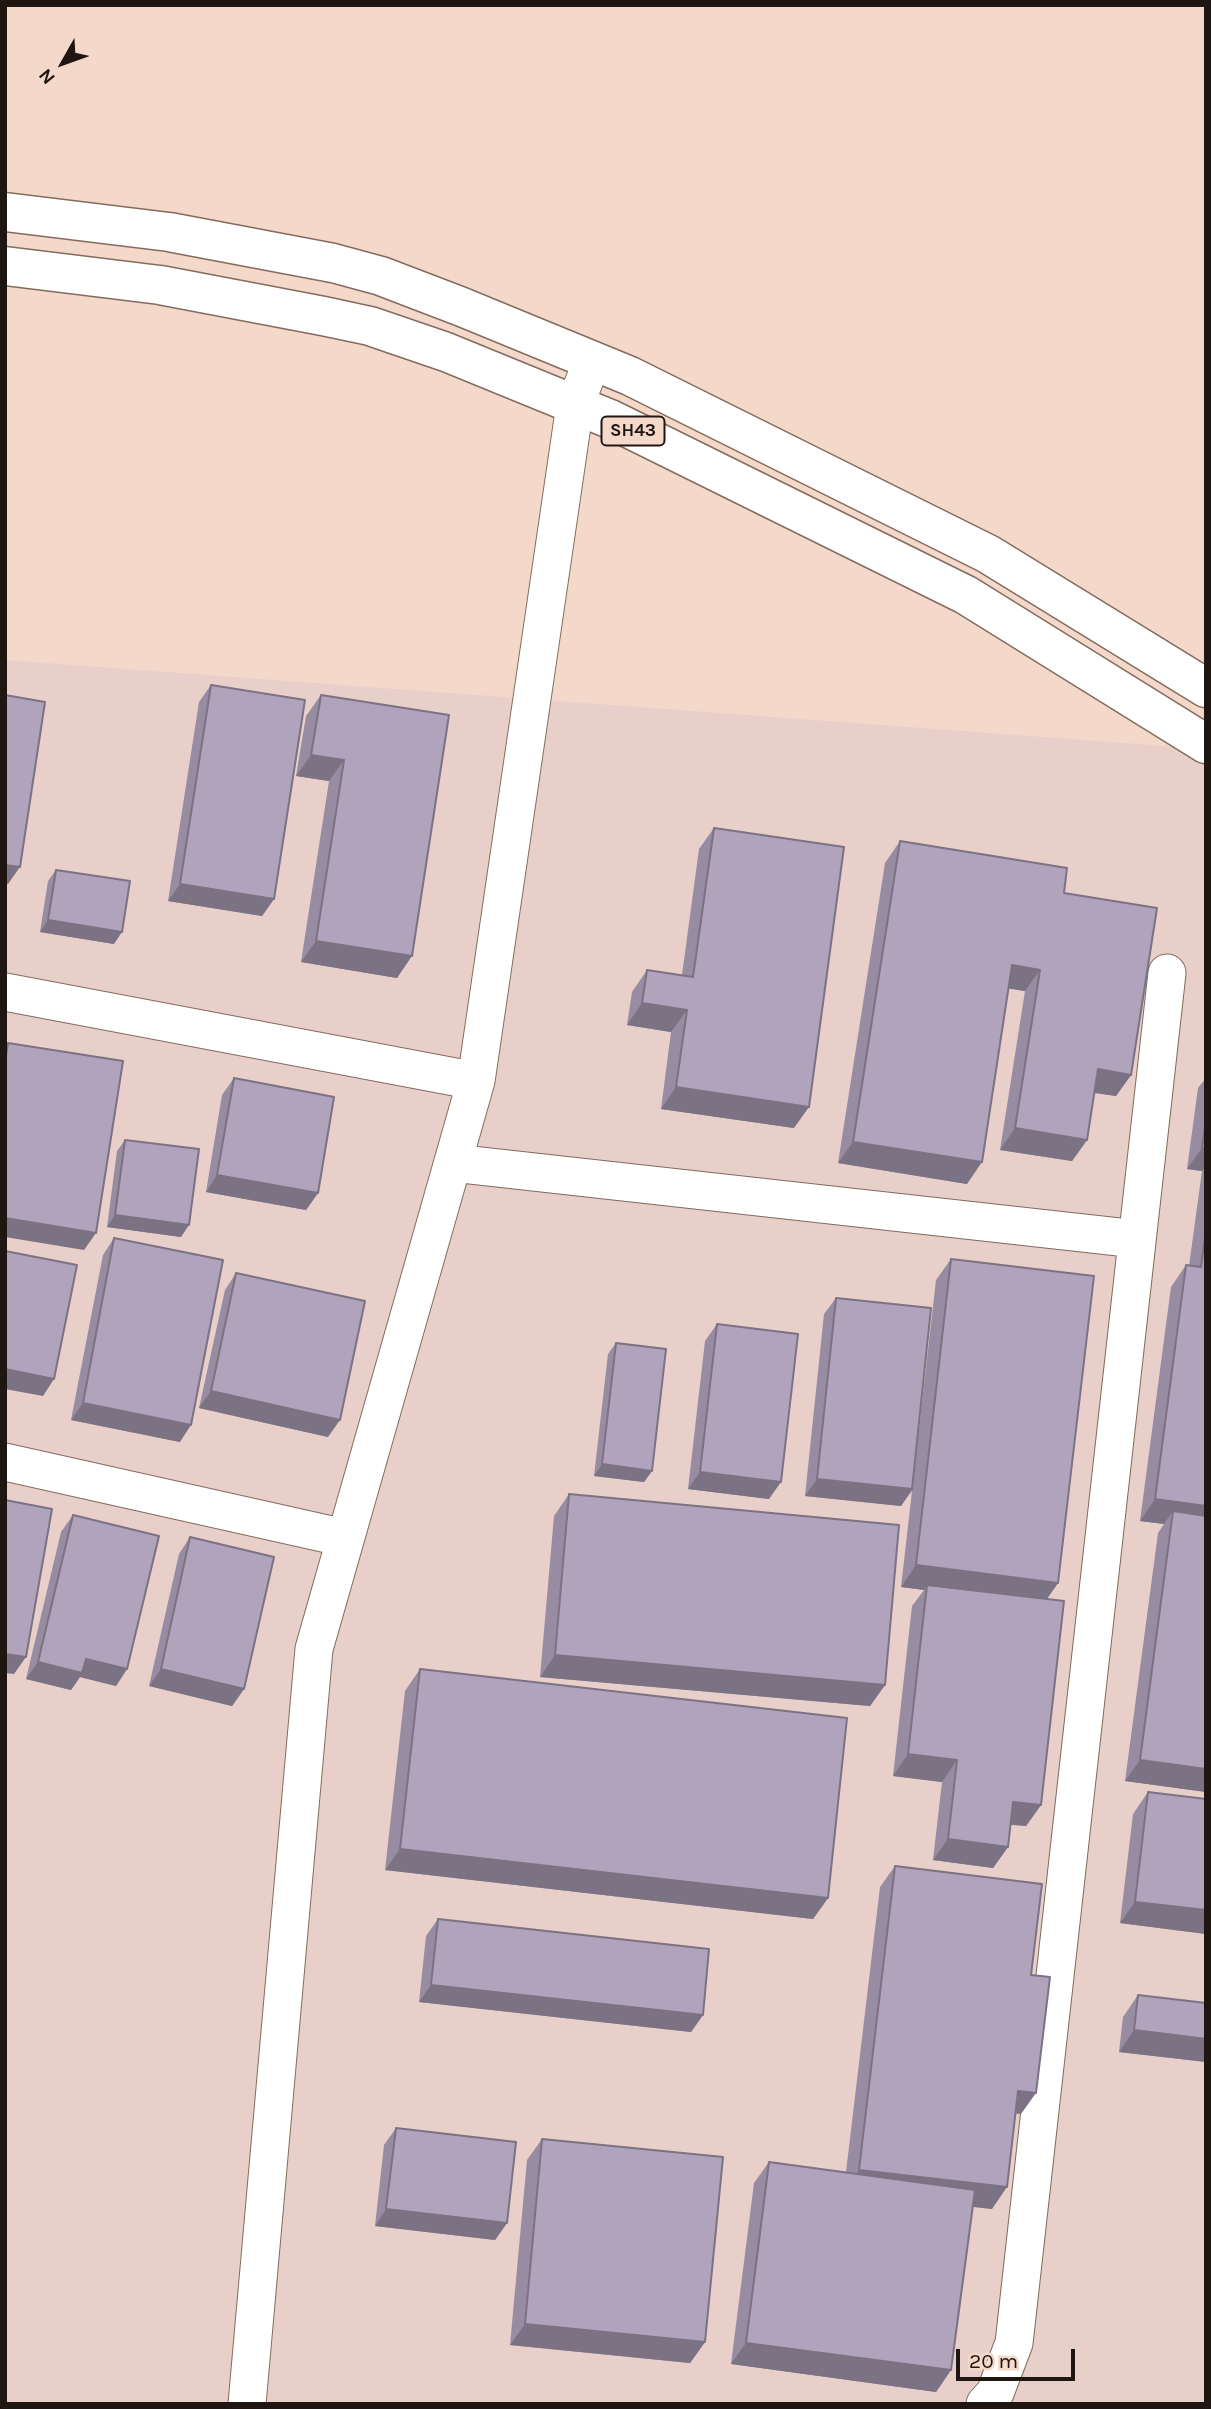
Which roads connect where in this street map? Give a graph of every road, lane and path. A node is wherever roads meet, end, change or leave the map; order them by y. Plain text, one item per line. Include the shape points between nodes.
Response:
1 (5, 212) edge
2 (5, 266) edge
3 (592, 361) junction
4 (575, 405) junction
5 (1206, 688) edge
6 (1206, 744) edge
7 (1167, 974) dead end
8 (5, 992) edge
9 (476, 1081) junction
10 (453, 1163) junction
11 (1137, 1239) junction
12 (5, 1462) edge
13 (345, 1538) junction
14 (247, 2404) edge
15 (985, 2404) edge

1 - 3 main road, SH43 via 169,232 333,263 381,276
2 - 4 main road, SH43 via 160,285 370,326
3 - 4 street
3 - 5 main road, SH43 via 988,554
4 - 6 main road, SH43 via 966,595
4 - 9 street
7 - 11 street
8 - 9 street
9 - 10 street
10 - 11 street
10 - 13 street
11 - 15 street via 1014,2343 995,2393
12 - 13 street
13 - 14 street via 314,1648

